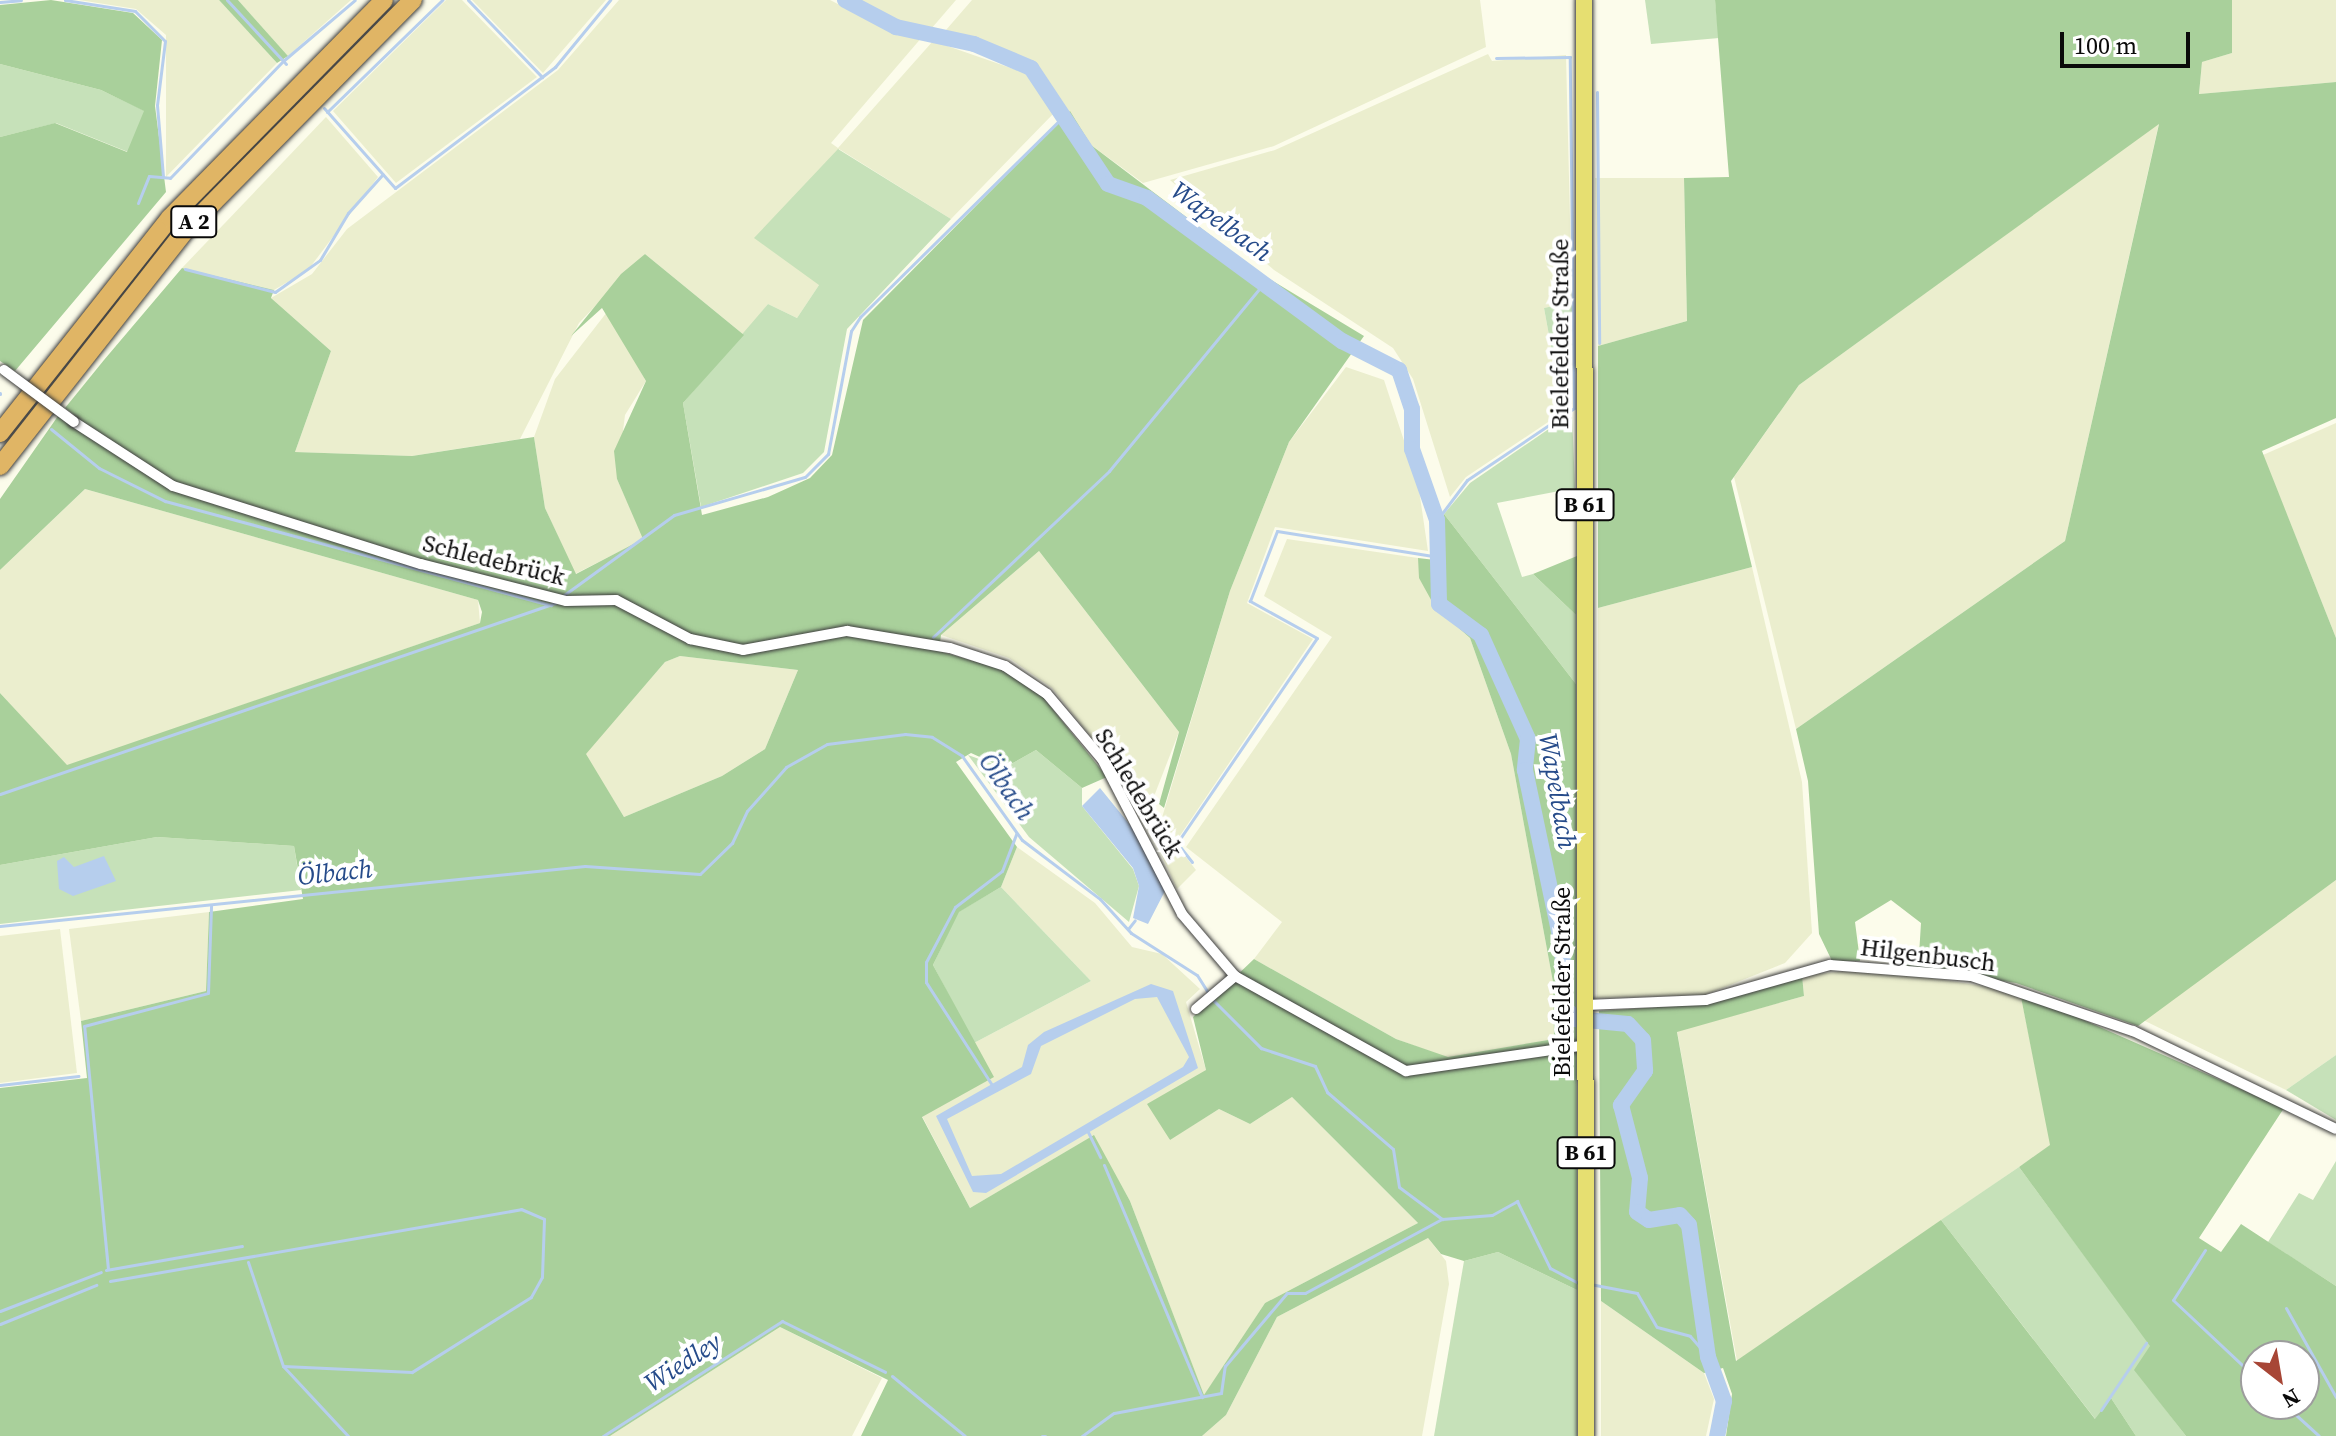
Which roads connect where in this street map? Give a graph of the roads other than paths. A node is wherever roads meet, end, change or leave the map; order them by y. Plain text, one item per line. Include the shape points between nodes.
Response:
1 (384, 0) edge
2 (413, 0) edge
3 (1584, 0) edge
4 (2, 368) edge
5 (0, 433) edge
6 (0, 466) edge
7 (1235, 976) junction
8 (1586, 1008) junction
9 (1196, 1009) dead end
10 (1586, 1038) junction
11 (2336, 1129) edge
12 (1586, 1436) edge

1 - 5 highway, A 2 via 170,218
2 - 6 highway, A 2 via 186,230
3 - 8 main road, Bielefelder Straße / B 61
4 - 7 street, Schledebrück, bridge via 173,486 421,564 566,601 616,600 690,639 765,648 847,631 950,648 1005,666 1047,694 1102,759 1182,914
7 - 9 street
7 - 10 street, Schledebrück via 1406,1071
8 - 10 main road, Bielefelder Straße / B 61
8 - 11 street, Hilgenbusch via 1706,1000 1830,965 1971,976 2133,1031
10 - 12 main road, Bielefelder Straße / B 61

